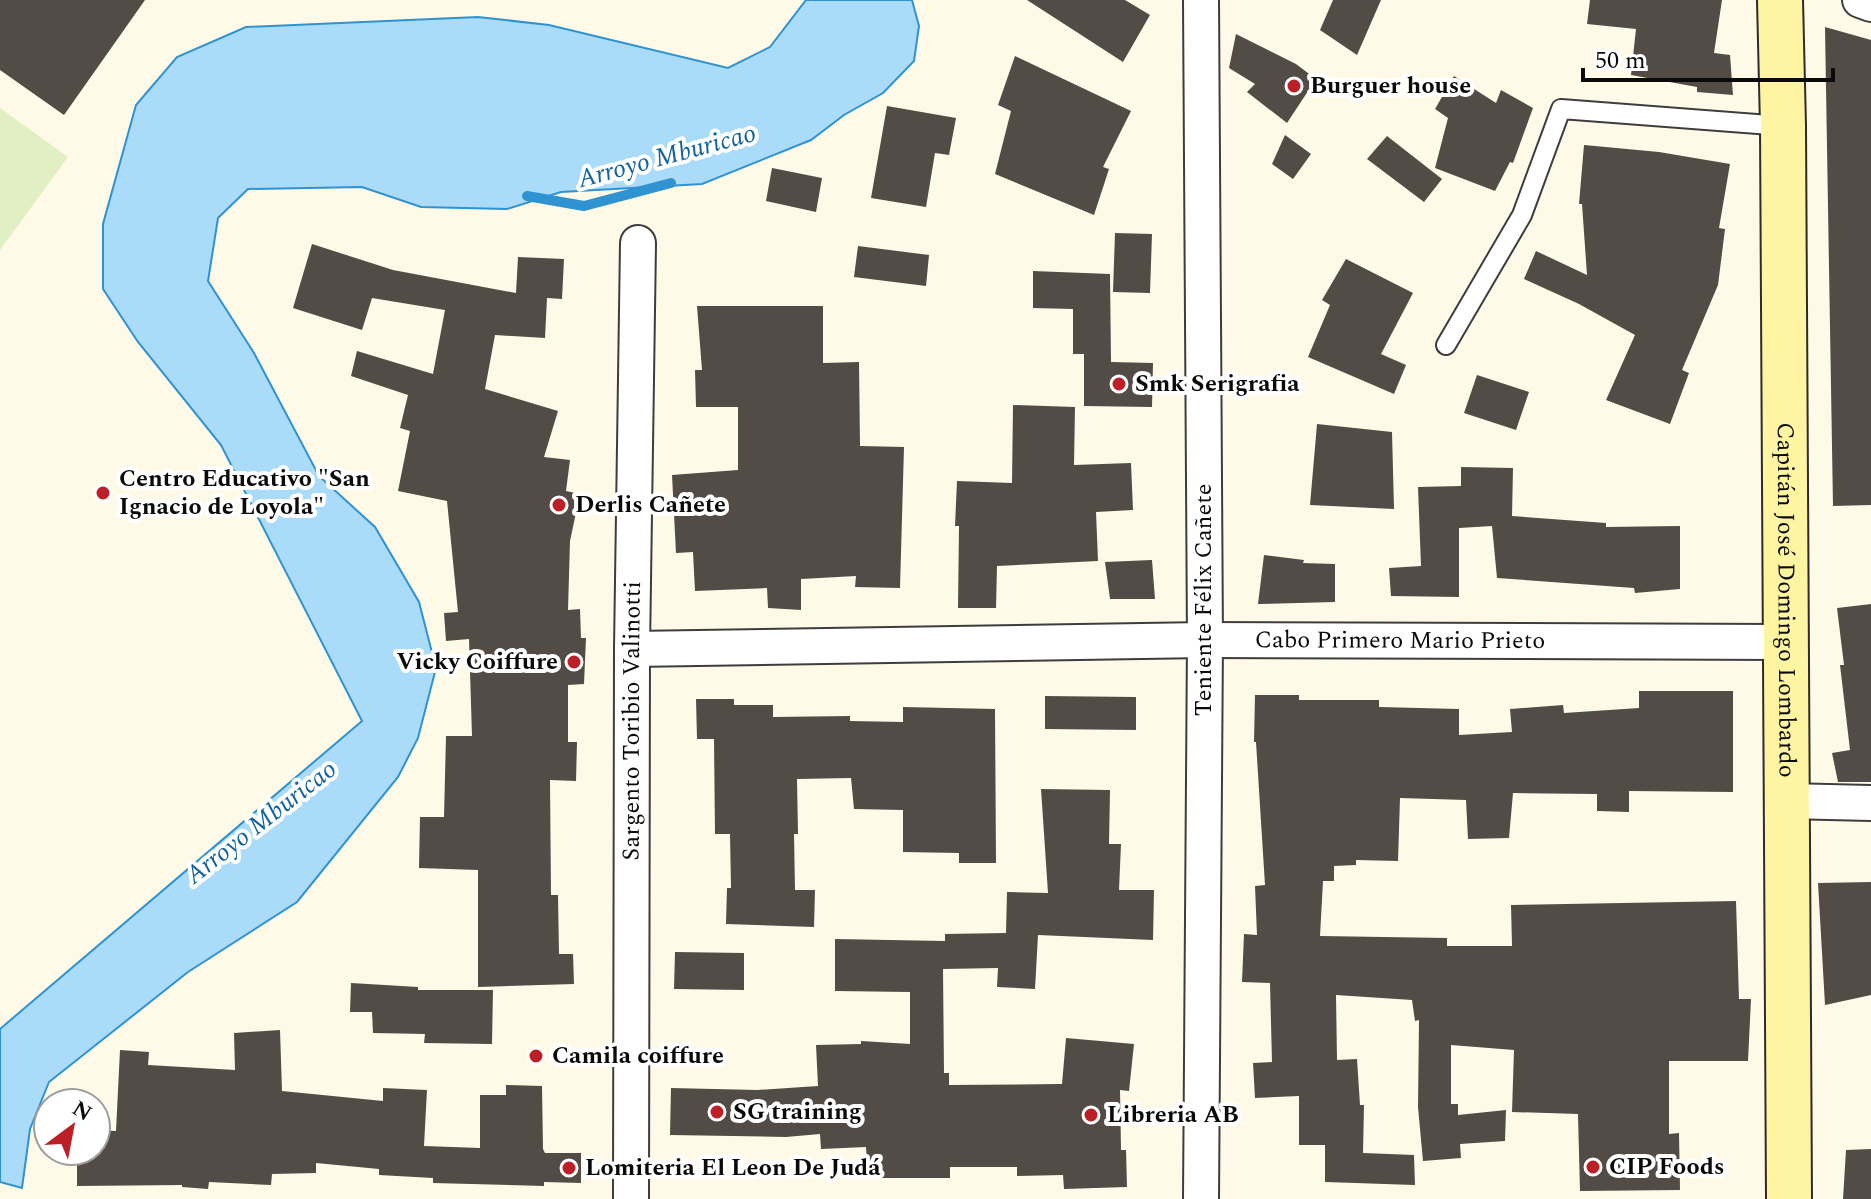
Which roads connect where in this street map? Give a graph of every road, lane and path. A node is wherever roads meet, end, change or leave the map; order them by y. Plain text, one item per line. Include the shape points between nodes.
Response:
1 (1201, 0) edge
2 (1780, 0) edge
3 (1860, 0) edge
4 (1871, 4) edge
5 (1783, 126) junction
6 (638, 243) dead end
7 (1446, 345) dead end
8 (1205, 640) junction
9 (1784, 642) junction
10 (632, 649) junction
11 (1786, 801) junction
12 (1871, 803) edge
13 (631, 1199) edge
14 (1201, 1199) edge
15 (1789, 1199) edge

1 - 8 street, Teniente Félix Cañete
2 - 5 street, Capitán José Domingo Lombardo
3 - 4 street
5 - 7 lane via 1561,109 1522,215
5 - 9 street, Capitán José Domingo Lombardo
6 - 10 street, Sargento Toribio Valinotti
8 - 9 street, Cabo Primero Mario Prieto
8 - 10 street, Cabo Primero Mario Prieto
8 - 14 street, Teniente Félix Cañete
9 - 11 street, Capitán José Domingo Lombardo
10 - 13 street, Sargento Toribio Valinotti
11 - 12 street
11 - 15 street, Capitán José Domingo Lombardo

